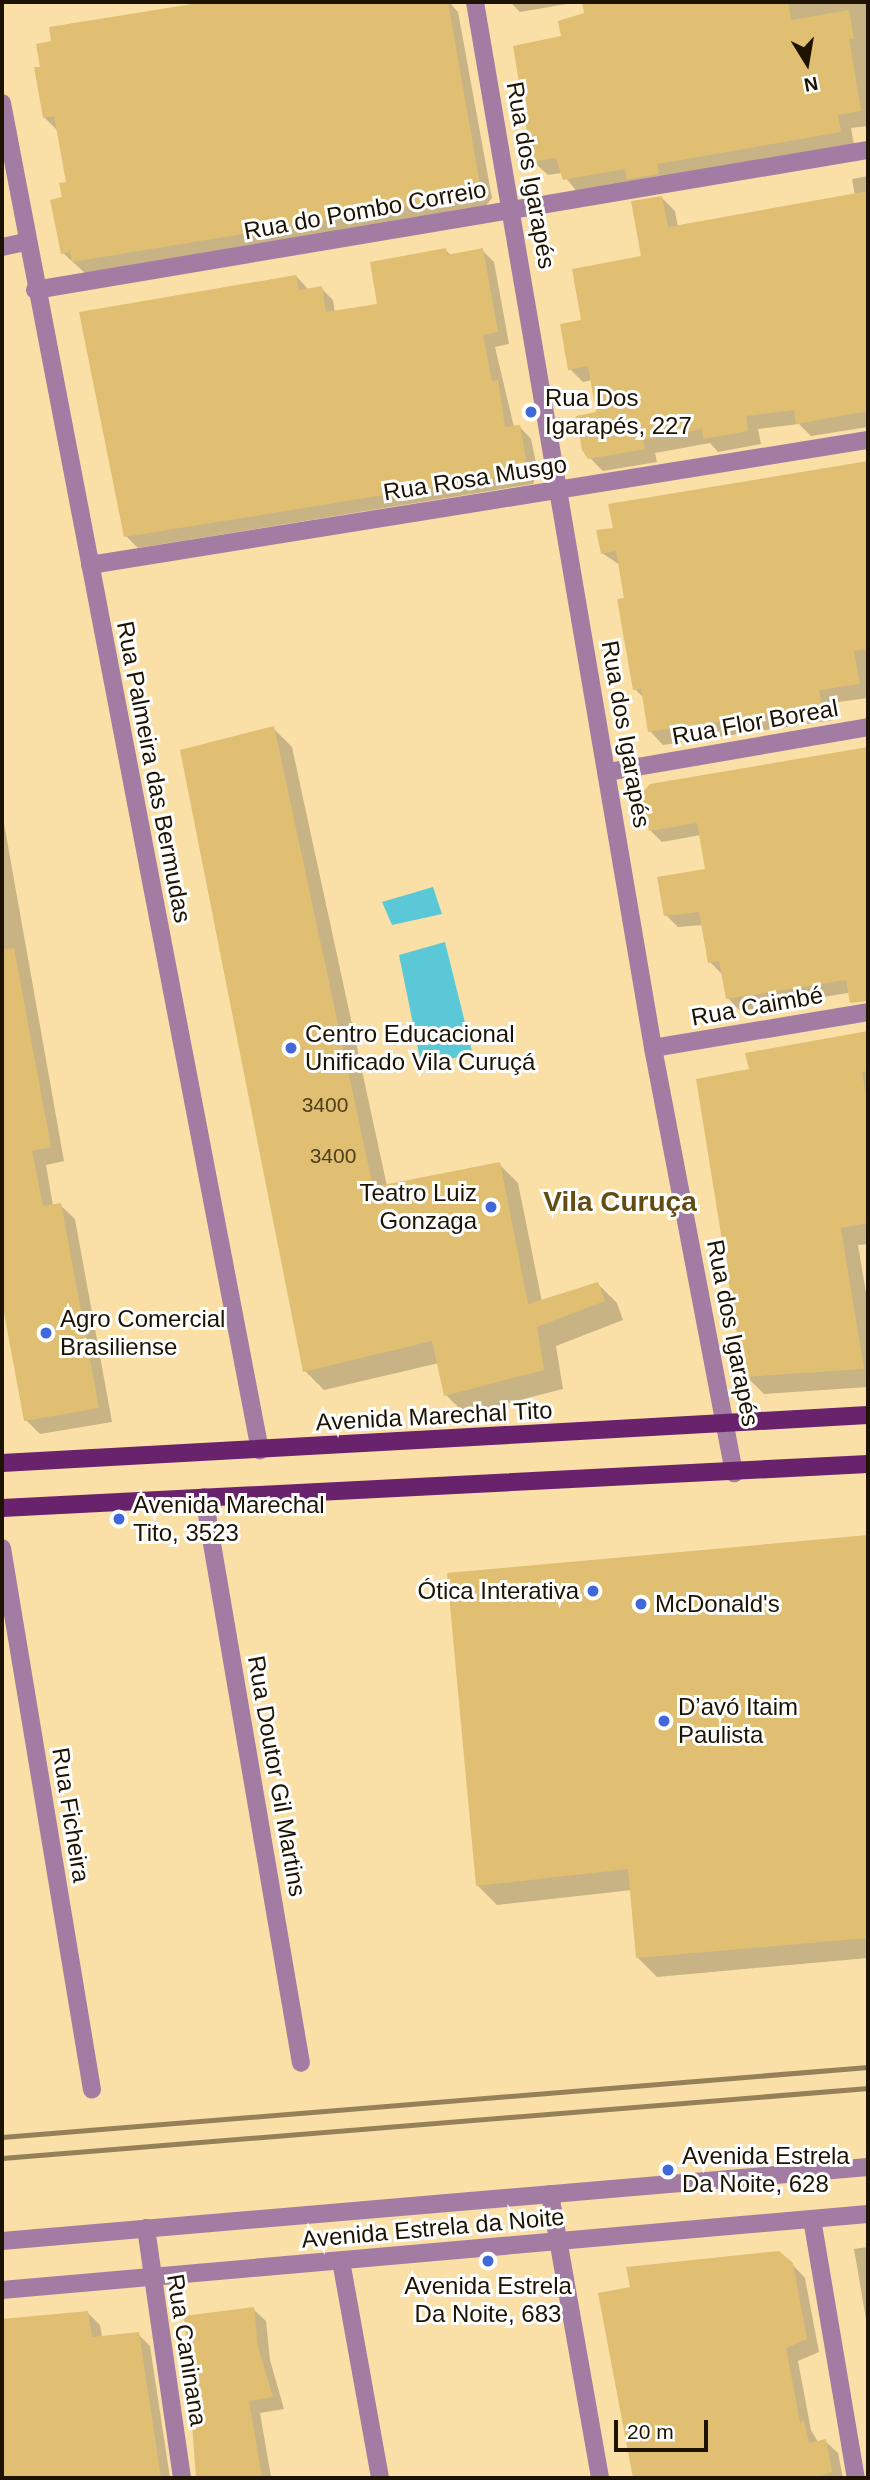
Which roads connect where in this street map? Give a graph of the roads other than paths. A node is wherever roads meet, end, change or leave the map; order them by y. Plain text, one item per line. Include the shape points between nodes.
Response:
1 (475, 2) edge
2 (2, 103) edge
3 (868, 150) edge
4 (512, 210) junction
5 (26, 242) junction
6 (2, 247) edge
7 (35, 290) junction
8 (868, 440) edge
9 (560, 489) junction
10 (90, 565) junction
11 (868, 727) edge
12 (608, 772) junction
13 (868, 1012) edge
14 (653, 1048) junction
15 (868, 1415) edge
16 (726, 1423) junction
17 (260, 1451) junction
18 (2, 1463) edge
19 (868, 1464) edge
20 (734, 1473) junction
21 (204, 1497) junction
22 (2, 1508) edge
23 (2, 1548) edge
24 (302, 2063) dead end
25 (92, 2090) dead end
26 (868, 2167) edge
27 (550, 2194) junction
28 (868, 2214) edge
29 (812, 2219) junction
30 (146, 2228) junction
31 (2, 2241) edge
32 (556, 2242) junction
33 (341, 2261) junction
34 (150, 2276) junction
35 (2, 2290) edge
36 (182, 2478) edge
37 (380, 2478) edge
38 (600, 2478) edge
39 (856, 2478) edge

1 - 4 street, Rua dos Igarapés
2 - 5 street, Rua Palmeira das Bermudas
3 - 4 street, Rua do Pombo Correio
4 - 7 street, Rua do Pombo Correio
4 - 9 street, Rua dos Igarapés
5 - 6 street
5 - 7 street, Rua Palmeira das Bermudas
7 - 10 street, Rua Palmeira das Bermudas
8 - 9 street, Rua Rosa Musgo
9 - 10 street, Rua Rosa Musgo
9 - 12 street, Rua dos Igarapés
10 - 17 street, Rua Palmeira das Bermudas
11 - 12 street, Rua Flor Boreal
12 - 14 street, Rua dos Igarapés
13 - 14 street, Rua Caimbé
14 - 16 street, Rua dos Igarapés
15 - 16 main road, Avenida Marechal Tito
16 - 17 main road, Avenida Marechal Tito
16 - 20 street, Rua dos Igarapés
17 - 18 main road, Avenida Marechal Tito
19 - 20 main road
20 - 21 main road
21 - 22 main road
21 - 24 street, Rua Doutor Gil Martins
23 - 25 street, Rua Ficheira
26 - 27 street, Avenida Estrela da Noite
27 - 30 street, Avenida Estrela da Noite
27 - 32 street
28 - 29 street, Avenida Estrela da Noite
29 - 32 street, Avenida Estrela da Noite
29 - 39 street
30 - 31 street, Avenida Estrela da Noite
30 - 34 street, Rua Caninana
32 - 33 street, Avenida Estrela da Noite
32 - 38 street
33 - 34 street, Avenida Estrela da Noite
33 - 37 street
34 - 35 street, Avenida Estrela da Noite
34 - 36 street, Rua Caninana

